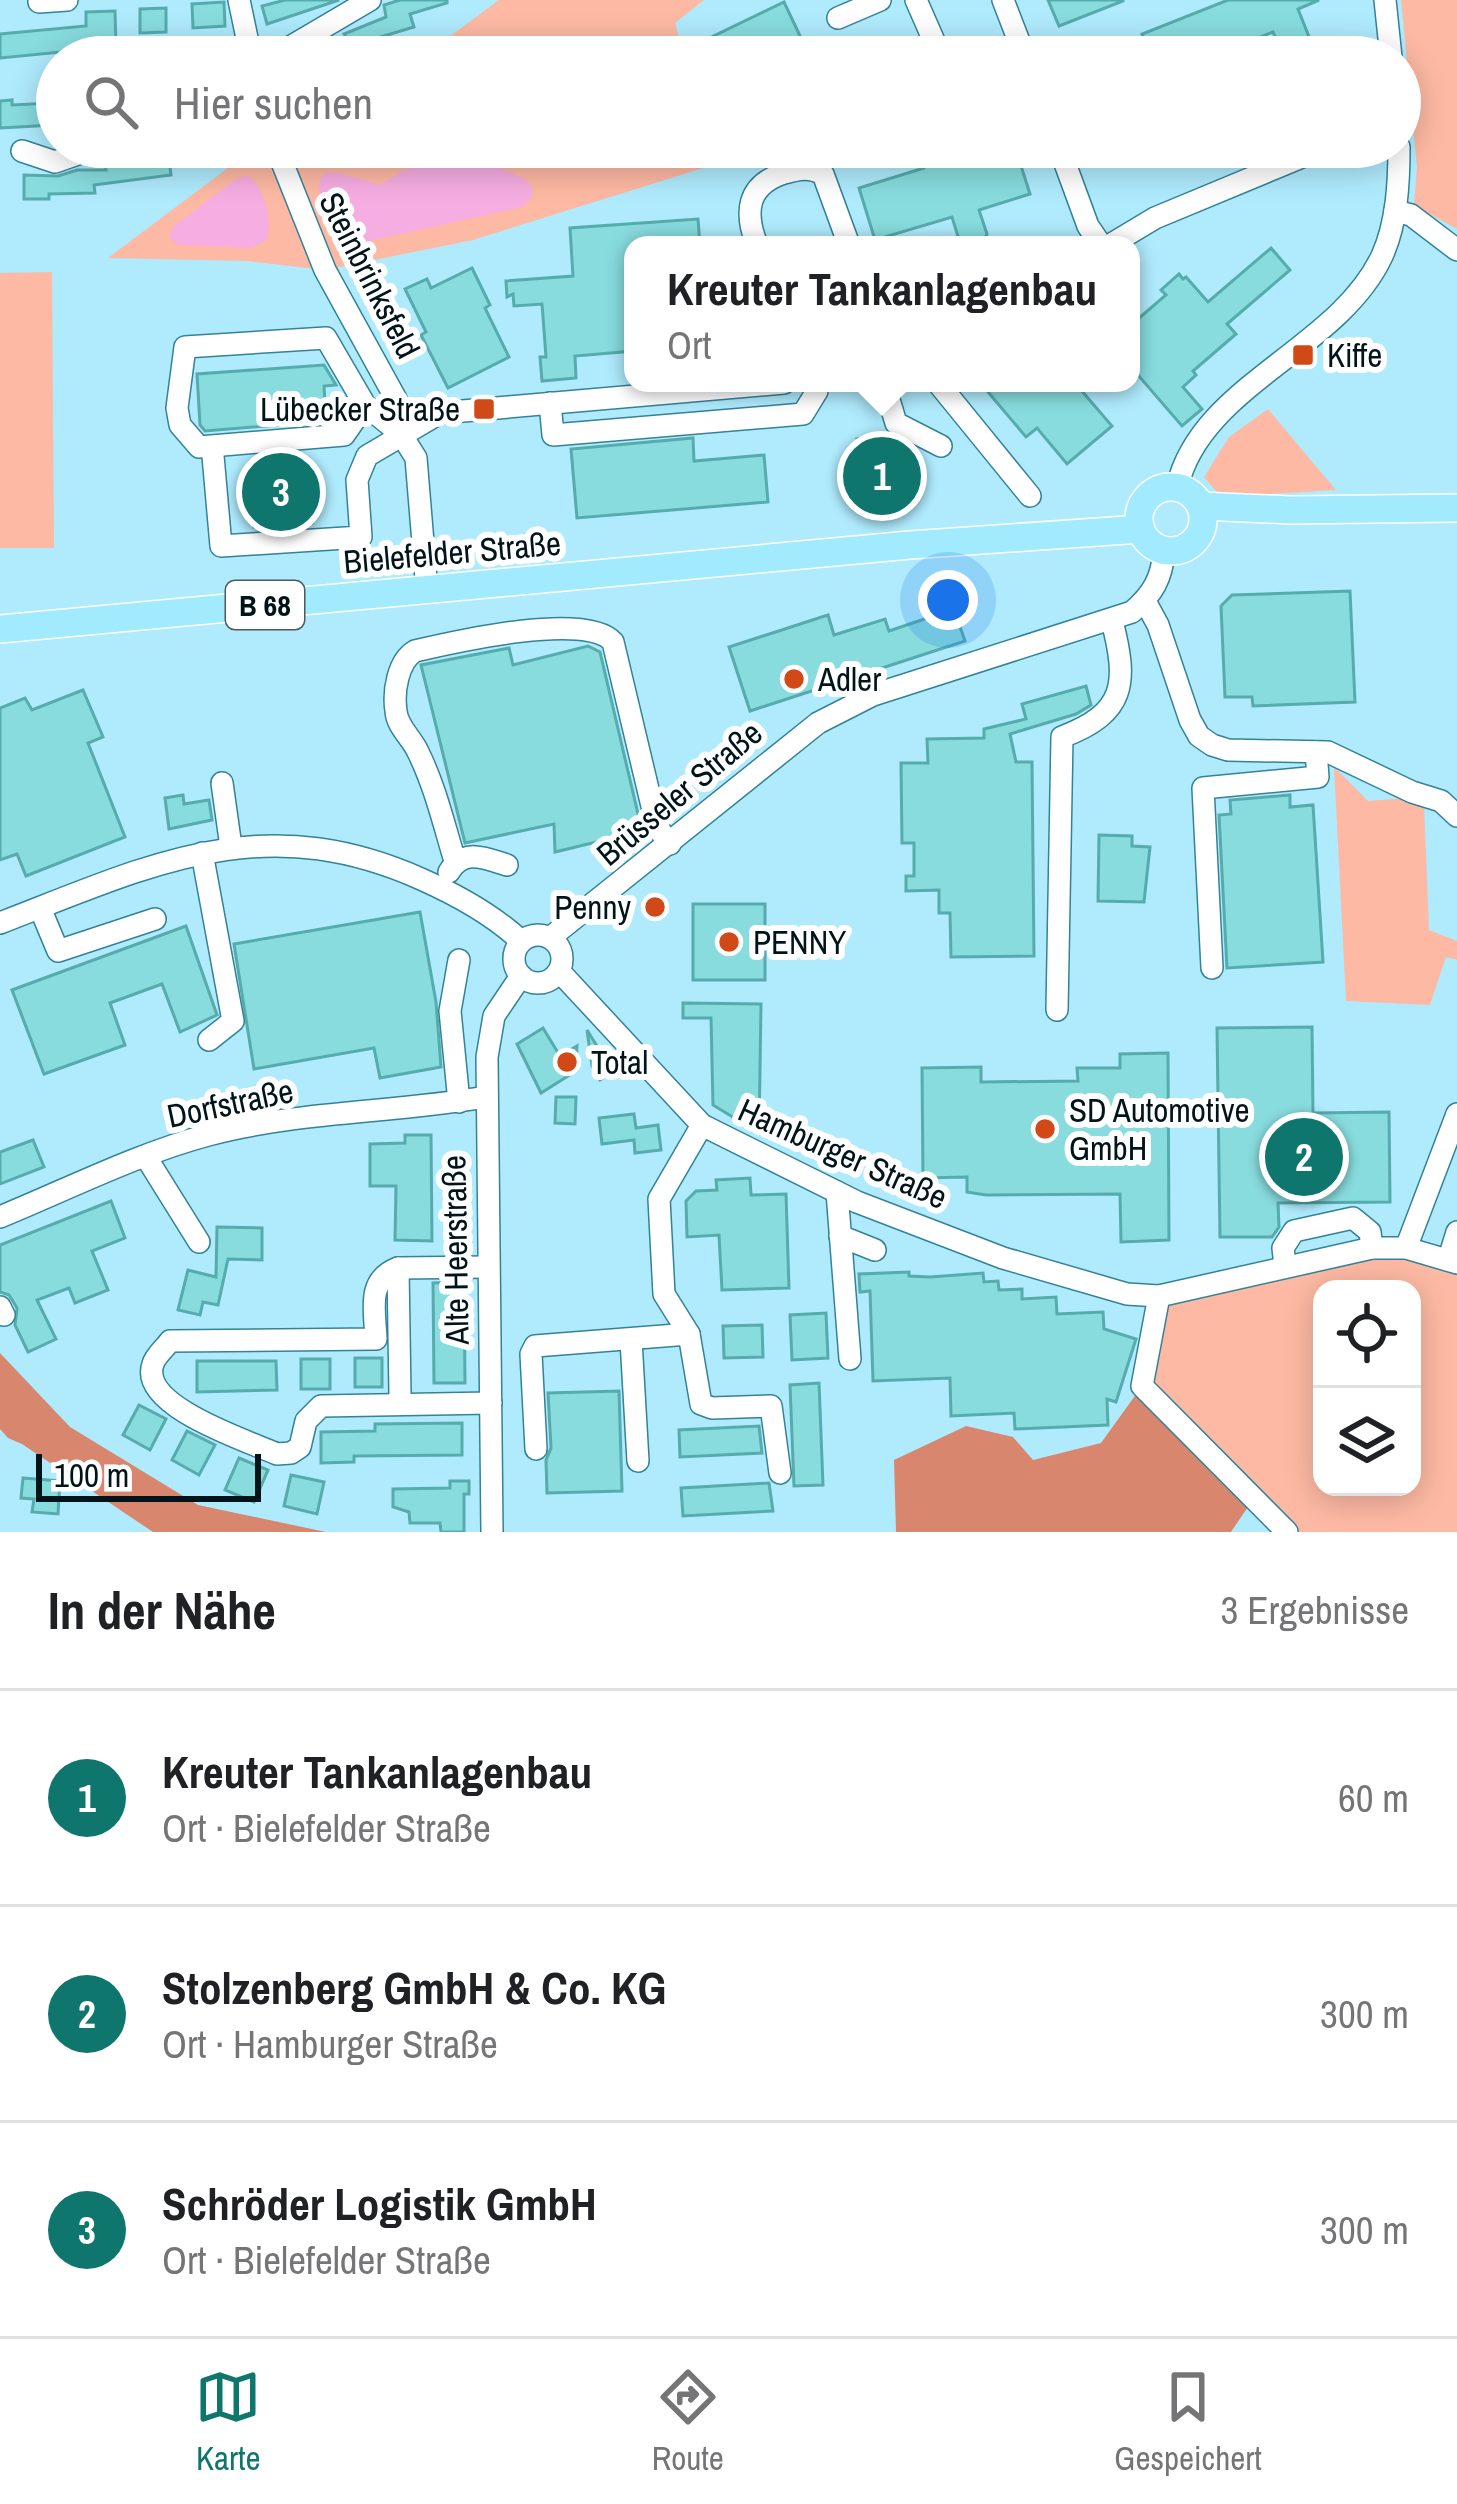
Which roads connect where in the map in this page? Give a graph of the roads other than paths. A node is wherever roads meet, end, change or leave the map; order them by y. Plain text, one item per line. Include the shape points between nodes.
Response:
1 (67, 0) edge
2 (239, 0) edge
3 (370, 0) edge
4 (880, 0) edge
5 (916, 0) edge
6 (1004, 0) edge
7 (1385, 0) edge
8 (39, 2) edge
9 (838, 18) dead end
10 (247, 36) edge
11 (309, 36) edge
12 (931, 36) edge
13 (1017, 36) edge
14 (1389, 36) edge
15 (22, 151) dead end
16 (36, 156) edge
17 (284, 168) edge
18 (801, 168) edge
19 (801, 168) edge
20 (1066, 168) edge
21 (1398, 168) edge
22 (1274, 169) edge
23 (1395, 211) junction
24 (754, 236) edge
25 (846, 236) edge
26 (1097, 236) edge
27 (1122, 236) edge
28 (1457, 250) edge
29 (679, 392) edge
30 (816, 392) edge
31 (887, 392) edge
32 (945, 392) edge
33 (550, 403) junction
34 (365, 404) junction
35 (401, 434) junction
36 (941, 446) dead end
37 (213, 456) dead end
38 (1177, 488) junction
39 (1030, 496) dead end
40 (1457, 508) edge
41 (1202, 517) junction
42 (1141, 519) junction
43 (1165, 551) junction
44 (427, 591) junction
45 (1144, 601) junction
46 (1112, 621) junction
47 (0, 629) edge
48 (1316, 752) junction
49 (222, 783) dead end
50 (1457, 816) edge
51 (231, 847) junction
52 (202, 853) junction
53 (664, 855) junction
54 (455, 861) junction
55 (507, 865) dead end
56 (440, 888) junction
57 (40, 908) junction
58 (155, 919) dead end
59 (0, 923) edge
60 (521, 941) junction
61 (555, 942) junction
62 (458, 960) dead end
63 (1213, 968) dead end
64 (560, 971) junction
65 (521, 976) junction
66 (1057, 1010) dead end
67 (209, 1040) dead end
68 (485, 1097) junction
69 (459, 1102) junction
70 (1457, 1114) edge
71 (702, 1125) junction
72 (146, 1157) junction
73 (837, 1192) junction
74 (0, 1216) edge
75 (1457, 1232) edge
76 (840, 1235) junction
77 (199, 1242) dead end
78 (1372, 1248) junction
79 (1406, 1249) junction
80 (875, 1250) dead end
81 (1453, 1261) edge
82 (1285, 1266) junction
83 (488, 1267) junction
84 (398, 1268) junction
85 (1159, 1296) junction
86 (688, 1334) junction
87 (631, 1340) junction
88 (850, 1359) dead end
89 (400, 1395) dead end
90 (491, 1403) junction
91 (536, 1449) dead end
92 (638, 1461) dead end
93 (780, 1473) dead end
94 (492, 1532) edge
95 (1287, 1532) edge

1 - 8 street
2 - 10 street
3 - 11 street
4 - 9 street
5 - 12 street
6 - 13 street
7 - 14 street
15 - 16 street
17 - 35 street, Steinbrinksfeld via 325,270 397,399
18 - 24 street via 771,177 751,199
19 - 25 street via 823,174
20 - 26 street
21 - 23 street
22 - 27 street
23 - 28 street
23 - 38 street via 1382,256 1357,293 1199,436
29 - 33 street
30 - 33 street via 803,414 553,435
31 - 36 street via 896,423
32 - 39 street
33 - 35 street via 440,413
34 - 34 street via 326,338 184,347 180,425 199,447 344,435
34 - 35 street
35 - 37 street via 367,456 357,480 361,537 221,546
35 - 44 street, Steinbrinksfeld via 416,458
38 - 41 main road
38 - 42 main road via 1151,495
40 - 41 main road
41 - 43 main road via 1184,549
42 - 43 main road via 1150,543
42 - 44 main road, Bielefelder Straße / B 68
43 - 45 street via 1162,576
44 - 47 main road, Bielefelder Straße / B 68
45 - 46 street, Brüsseler Straße
45 - 48 street via 1199,736 1228,750
46 - 53 street, Brüsseler Straße via 873,695 818,722 751,764
46 - 66 street via 1123,677 1096,724 1062,737
48 - 50 street via 1442,801
48 - 63 street via 1318,777 1203,788
49 - 51 street
51 - 52 street
51 - 56 street via 333,849
52 - 57 street
52 - 67 street via 233,1022
53 - 54 street via 613,642 598,630 508,631 415,651 401,666 398,720 418,750
53 - 61 street, Brüsseler Straße
54 - 55 street via 474,856
54 - 56 street
56 - 60 street
57 - 58 street via 58,951
57 - 59 street
60 - 61 street via 535,934
60 - 65 street via 514,955
61 - 64 street
62 - 69 street via 450,1011
64 - 65 street via 542,983
64 - 71 street, Hamburger Straße
65 - 68 street, Alte Heerstraße via 494,1016
68 - 69 street, Dorfstraße
68 - 83 street, Alte Heerstraße
69 - 72 street, Dorfstraße via 275,1122
70 - 79 street
71 - 73 street, Hamburger Straße
71 - 86 street via 659,1199 664,1294
72 - 74 street, Dorfstraße
72 - 77 street
73 - 76 street
73 - 85 street, Hamburger Straße via 1003,1258
75 - 81 street
76 - 80 street
76 - 88 street
78 - 79 street, Hamburger Straße
78 - 82 street, Hamburger Straße
78 - 82 street via 1370,1232 1353,1218 1294,1231 1283,1248
79 - 81 street, Hamburger Straße
82 - 85 street, Hamburger Straße
83 - 84 street
83 - 90 street, Alte Heerstraße
84 - 89 street
84 - 90 street via 375,1287 376,1339 170,1341 152,1364 152,1382 172,1406 277,1454 300,1447 306,1421 321,1406
85 - 95 street via 1142,1386
86 - 87 street
86 - 93 street via 701,1404 773,1409
87 - 91 street via 535,1346
87 - 92 street
90 - 94 street, Alte Heerstraße

